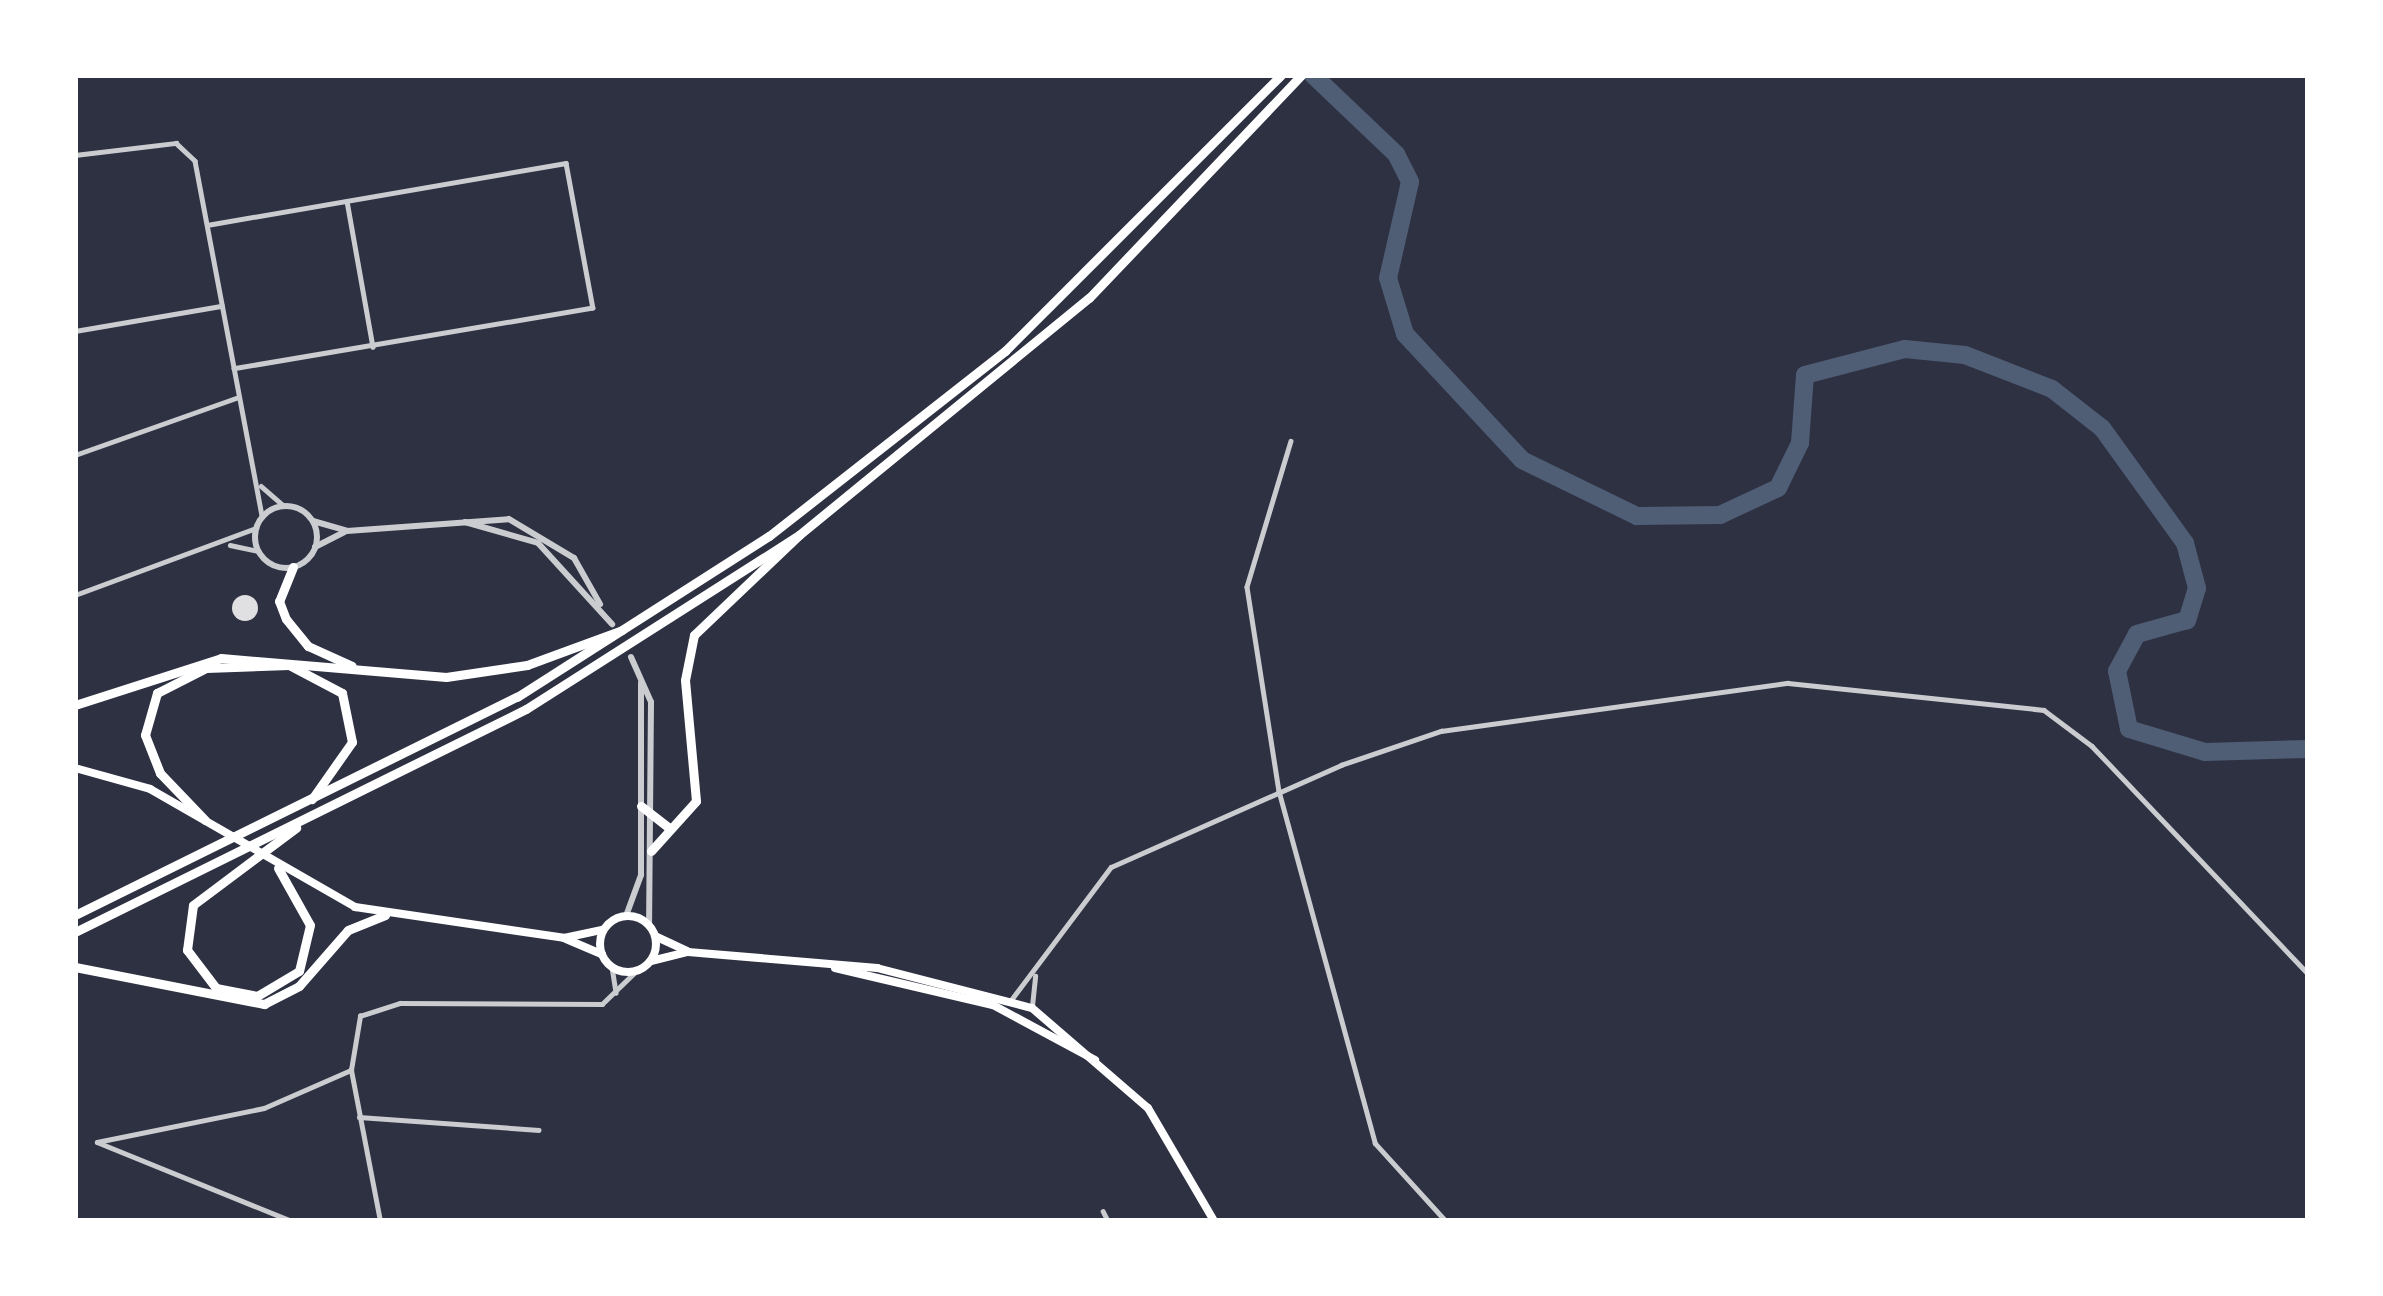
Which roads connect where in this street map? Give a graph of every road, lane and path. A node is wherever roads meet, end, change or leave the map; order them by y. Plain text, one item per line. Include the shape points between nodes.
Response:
1 (1281, 75) edge
2 (1301, 75) edge
3 (75, 155) edge
4 (347, 201) junction
5 (207, 225) junction
6 (222, 306) junction
7 (75, 331) edge
8 (373, 347) junction
9 (234, 369) junction
10 (239, 398) junction
11 (1292, 441) dead end
12 (75, 455) edge
13 (258, 484) junction
14 (284, 506) junction
15 (262, 517) junction
16 (313, 521) junction
17 (256, 528) junction
18 (347, 531) junction
19 (799, 535) junction
20 (230, 545) junction
21 (315, 548) junction
22 (258, 551) junction
23 (293, 567) junction
24 (75, 595) edge
25 (612, 624) dead end
26 (633, 627) junction
27 (632, 657) dead end
28 (356, 670) junction
29 (642, 680) junction
30 (75, 705) edge
31 (75, 768) edge
32 (1279, 791) junction
33 (309, 804) junction
34 (641, 806) junction
35 (651, 819) junction
36 (205, 820) junction
37 (669, 828) junction
38 (280, 839) junction
39 (651, 851) junction
40 (278, 868) junction
41 (75, 914) edge
42 (385, 915) junction
43 (626, 916) junction
44 (649, 925) junction
45 (603, 931) junction
46 (75, 932) edge
47 (655, 936) junction
48 (564, 938) junction
49 (688, 952) junction
50 (602, 954) junction
51 (651, 961) junction
52 (817, 964) junction
53 (75, 967) edge
54 (612, 967) junction
55 (636, 971) junction
56 (2308, 974) edge
57 (1034, 976) junction
58 (616, 993) junction
59 (1011, 999) junction
60 (1032, 1009) junction
61 (1016, 1013) junction
62 (351, 1070) junction
63 (1116, 1074) junction
64 (359, 1117) junction
65 (539, 1130) dead end
66 (1102, 1211) dead end
67 (292, 1221) edge
68 (380, 1221) edge
69 (1108, 1221) edge
70 (1214, 1221) edge
71 (1446, 1221) edge

1 - 26 highway via 1164,202 931,415
2 - 19 highway via 1090,298
3 - 5 street via 176,143 195,160
4 - 5 street
4 - 8 street
4 - 8 street via 566,163 592,308
5 - 6 street
6 - 7 street
6 - 9 street
8 - 9 street
9 - 10 street
10 - 12 street
10 - 13 street
11 - 32 street via 1247,587
13 - 14 street
13 - 15 street
14 - 15 street
14 - 16 street
15 - 17 street
16 - 18 street
16 - 21 street
17 - 20 street
17 - 22 street
18 - 21 street
18 - 25 street via 509,519 549,538
19 - 37 highway via 694,635 685,680 696,801
19 - 38 highway via 526,710
20 - 22 street
20 - 24 street
21 - 23 street
22 - 23 street
23 - 28 highway via 280,601 292,629
26 - 28 highway via 501,670
26 - 33 highway
27 - 29 street
28 - 30 highway via 221,658
29 - 34 street
29 - 35 street
31 - 36 main road via 150,789
32 - 56 street via 1441,731 1700,690 1866,682 2011,701 2092,746
32 - 57 street via 1112,867 1070,911
32 - 71 street via 1375,1143
33 - 36 highway via 352,742 342,693 289,665 206,668 158,694 145,735 160,773
33 - 41 highway
34 - 35 highway
34 - 43 street via 639,892
35 - 37 highway
35 - 39 street
36 - 40 main road
37 - 39 highway
38 - 40 highway via 202,893 185,935 203,979 248,997 289,981 309,950 306,913
38 - 46 highway
39 - 44 street
40 - 42 main road
42 - 48 main road
42 - 53 highway via 348,931 299,986 263,1004
43 - 44 main road
43 - 45 main road
44 - 47 main road
45 - 48 main road
45 - 50 main road
47 - 49 main road
47 - 51 main road
48 - 50 main road
49 - 51 main road
49 - 52 main road
50 - 54 main road
51 - 55 main road
52 - 59 main road
52 - 61 main road
54 - 55 main road
54 - 58 street
55 - 58 street
57 - 59 street
57 - 60 street
58 - 62 street via 592,1005 373,1007 352,1030
59 - 60 main road
59 - 61 street
60 - 61 main road
60 - 63 main road
61 - 63 main road
62 - 64 street
62 - 67 street via 264,1108 98,1142
63 - 70 main road via 1148,1108
64 - 65 street
64 - 68 street
66 - 69 street

